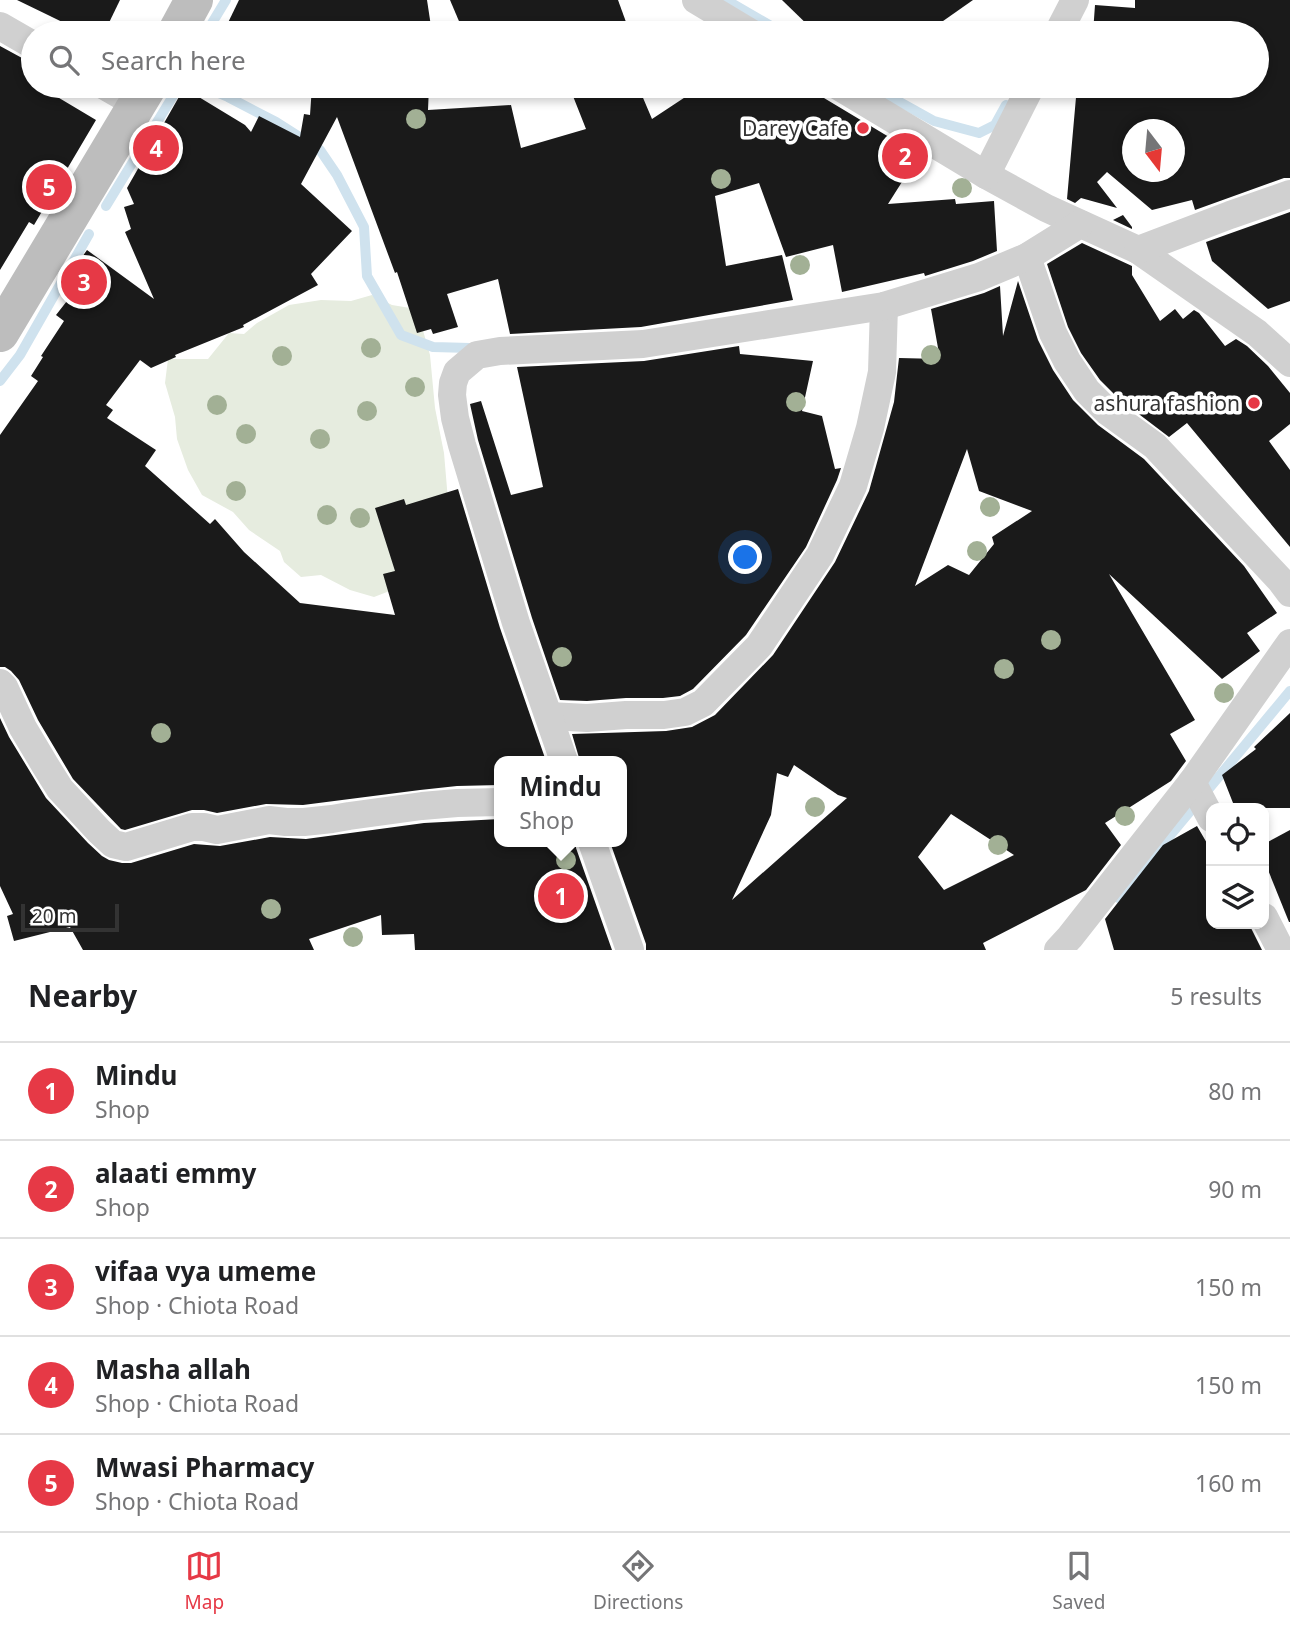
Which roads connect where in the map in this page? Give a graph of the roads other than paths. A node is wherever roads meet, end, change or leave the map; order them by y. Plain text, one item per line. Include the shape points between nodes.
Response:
1 (194, 0) edge
2 (696, 0) edge
3 (1075, 0) edge
4 (183, 21) edge
5 (731, 21) edge
6 (1064, 21) edge
7 (0, 26) edge
8 (21, 38) edge
9 (141, 98) edge
10 (858, 98) edge
11 (1025, 98) edge
12 (986, 175) junction
13 (1290, 194) edge
14 (1080, 224) junction
15 (1138, 250) junction
16 (1027, 257) junction
17 (884, 306) junction
18 (0, 333) edge
19 (1290, 363) edge
20 (1290, 593) edge
21 (1290, 643) edge
22 (0, 682) edge
23 (549, 716) junction
24 (562, 756) edge
25 (1192, 782) junction
26 (494, 802) edge
27 (1206, 809) edge
28 (594, 847) edge
29 (1269, 927) edge
30 (630, 950) edge
31 (1058, 950) edge
32 (1281, 950) edge

1 - 4 street
2 - 5 street
3 - 6 street
7 - 8 street
9 - 18 street
10 - 12 street
11 - 12 street
12 - 14 street
13 - 15 street
14 - 15 street
14 - 16 street
15 - 19 street via 1257,333
16 - 17 street
16 - 20 street via 1053,333 1087,391 1155,446
17 - 23 street via 882,372 853,486 820,555 759,646 704,703 685,712
17 - 23 street via 643,344 500,351 477,355 457,372 452,395 462,445
21 - 25 street
22 - 26 street via 60,789 113,844 126,847 192,827 217,830 269,820 304,822 431,805
23 - 24 street
25 - 27 street
25 - 31 street
28 - 30 street
29 - 32 street

